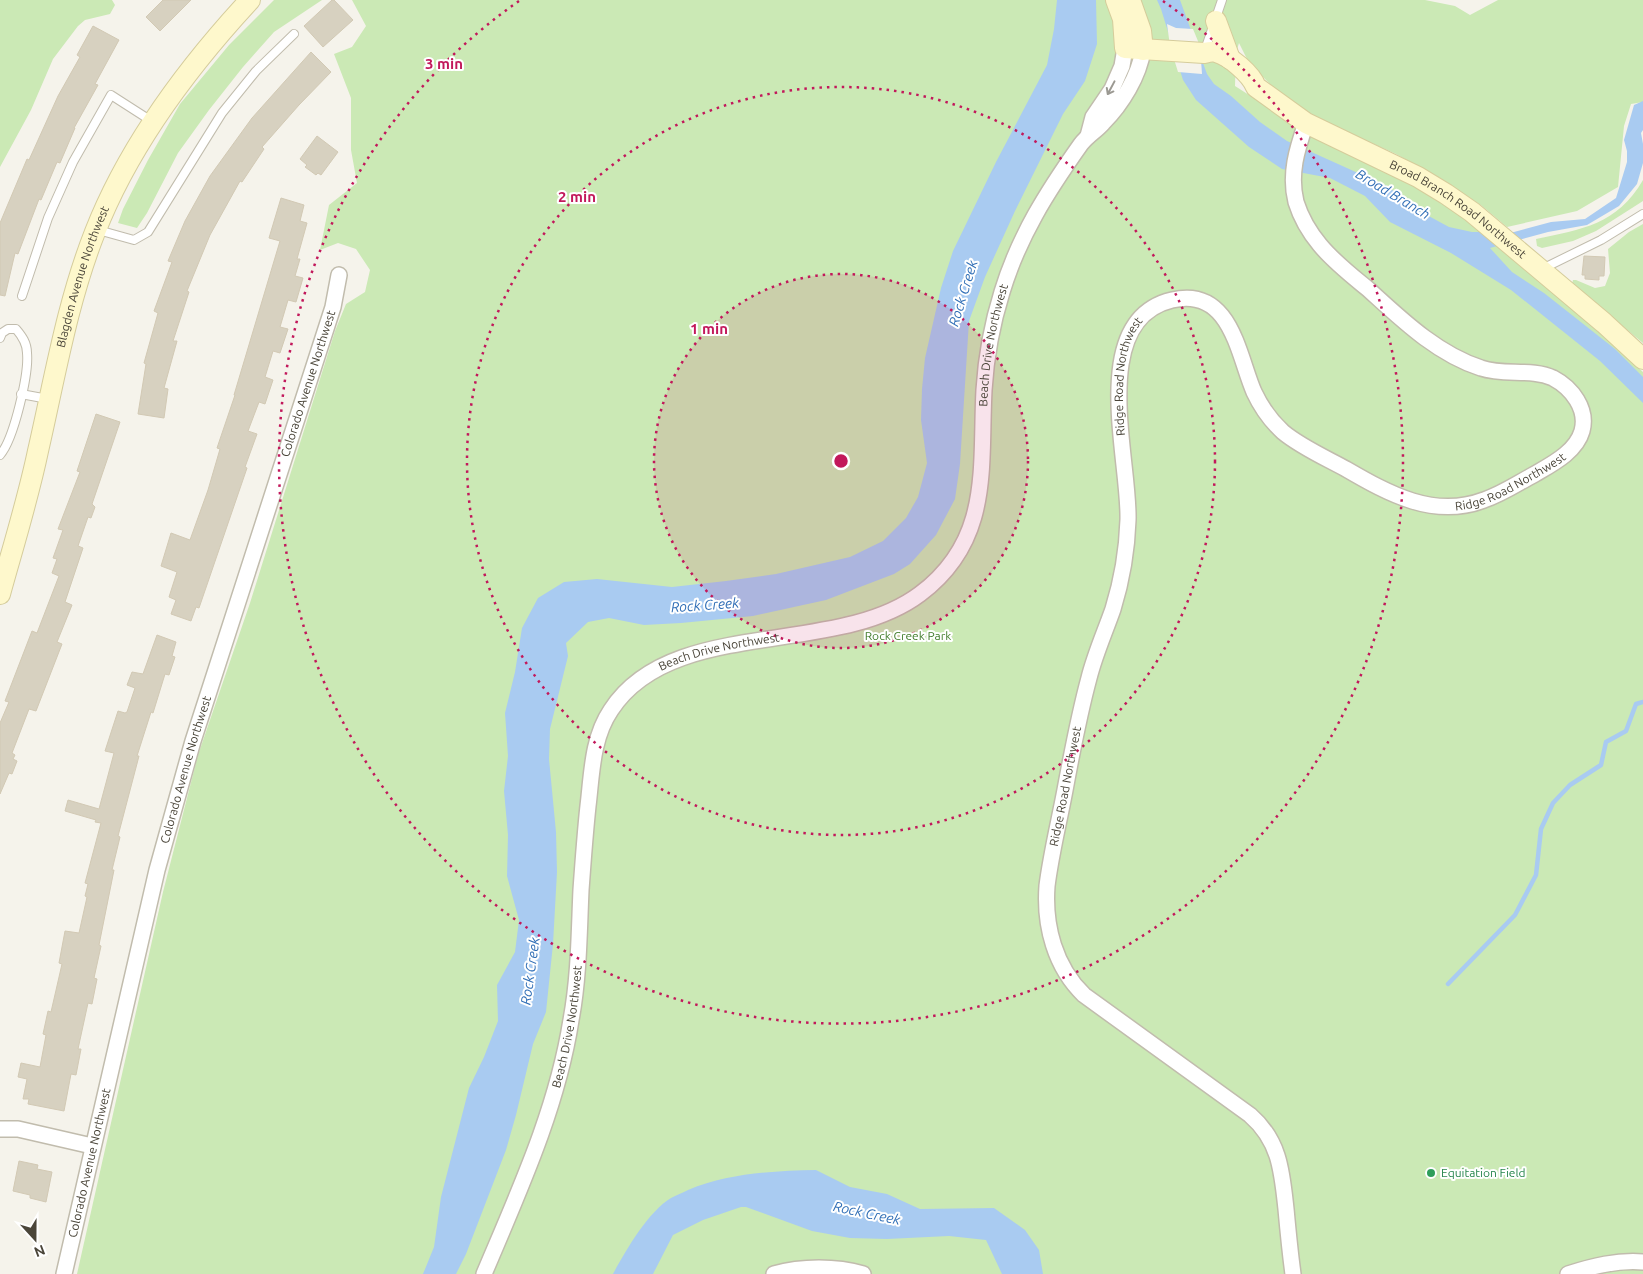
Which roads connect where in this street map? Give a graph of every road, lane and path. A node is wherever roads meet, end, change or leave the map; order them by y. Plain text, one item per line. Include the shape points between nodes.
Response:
1 (250, 0) edge
2 (1222, 0) edge
3 (1122, 3) edge
4 (1216, 21) junction
5 (294, 34) dead end
6 (1134, 49) junction
7 (1202, 53) junction
8 (1230, 60) junction
9 (1256, 87) junction
10 (153, 122) junction
11 (1306, 123) junction
12 (1643, 214) edge
13 (96, 230) junction
14 (1541, 270) junction
15 (340, 275) dead end
16 (22, 296) dead end
17 (0, 338) edge
18 (1643, 359) edge
19 (22, 394) junction
20 (50, 399) junction
21 (0, 455) edge
22 (0, 594) edge
23 (0, 1129) edge
24 (92, 1146) junction
25 (1643, 1262) edge
26 (64, 1274) edge
27 (484, 1274) edge
28 (774, 1274) edge
29 (863, 1274) edge
30 (1293, 1274) edge
31 (1568, 1274) edge

1 - 10 main road, Blagden Avenue Northwest via 192,68
2 - 4 lane
3 - 6 main road, Beach Drive Northwest via 1123,19
4 - 7 lane
4 - 8 main road
5 - 13 lane via 256,71 222,113 148,232 134,240
6 - 7 main road, Broad Branch Road Northwest
6 - 27 street, Beach Drive Northwest via 1093,118 1088,136 1033,217 1012,261 1001,294 986,367 983,465 978,505 965,540 946,568 918,595 878,617 846,626 719,648 669,663 631,687 605,720 594,756 578,972 567,1045 543,1128
7 - 8 main road, Broad Branch Road Northwest via 1215,51
7 - 9 main road, Broad Branch Road Northwest via 1246,86
8 - 9 main road, Broad Branch Road Northwest via 1253,78
9 - 11 main road, Broad Branch Road Northwest
10 - 13 main road, Blagden Avenue Northwest via 126,166
10 - 16 lane via 111,96 73,162 48,218
11 - 14 main road, Broad Branch Road Northwest via 1426,181 1458,202
11 - 30 street, Ridge Road Northwest via 1293,173 1296,203 1316,242 1331,258 1407,324 1446,352 1476,366 1499,372 1537,374 1558,381 1576,398 1583,416 1578,440 1547,467 1481,502 1457,507 1433,506 1379,488 1283,432 1257,398 1229,325 1208,304 1182,299 1156,306 1139,320 1124,347 1118,389 1128,496 1126,550 1116,596 1091,671 1079,720 1046,886 1049,928 1059,959 1069,978 1084,995 1250,1115 1266,1133 1278,1155 1282,1172
12 - 14 lane via 1601,240
13 - 20 main road, Blagden Avenue Northwest via 66,319
14 - 18 main road, Broad Branch Road Northwest
15 - 24 street, Colorado Avenue Northwest via 333,307 193,741 155,878
17 - 19 lane via 8,329 16,329 26,343 26,378
19 - 20 lane
19 - 21 lane via 10,439
20 - 22 main road, Blagden Avenue Northwest
23 - 24 street via 18,1128
24 - 26 street, Colorado Avenue Northwest
25 - 31 street via 1606,1264
28 - 29 street via 821,1268

